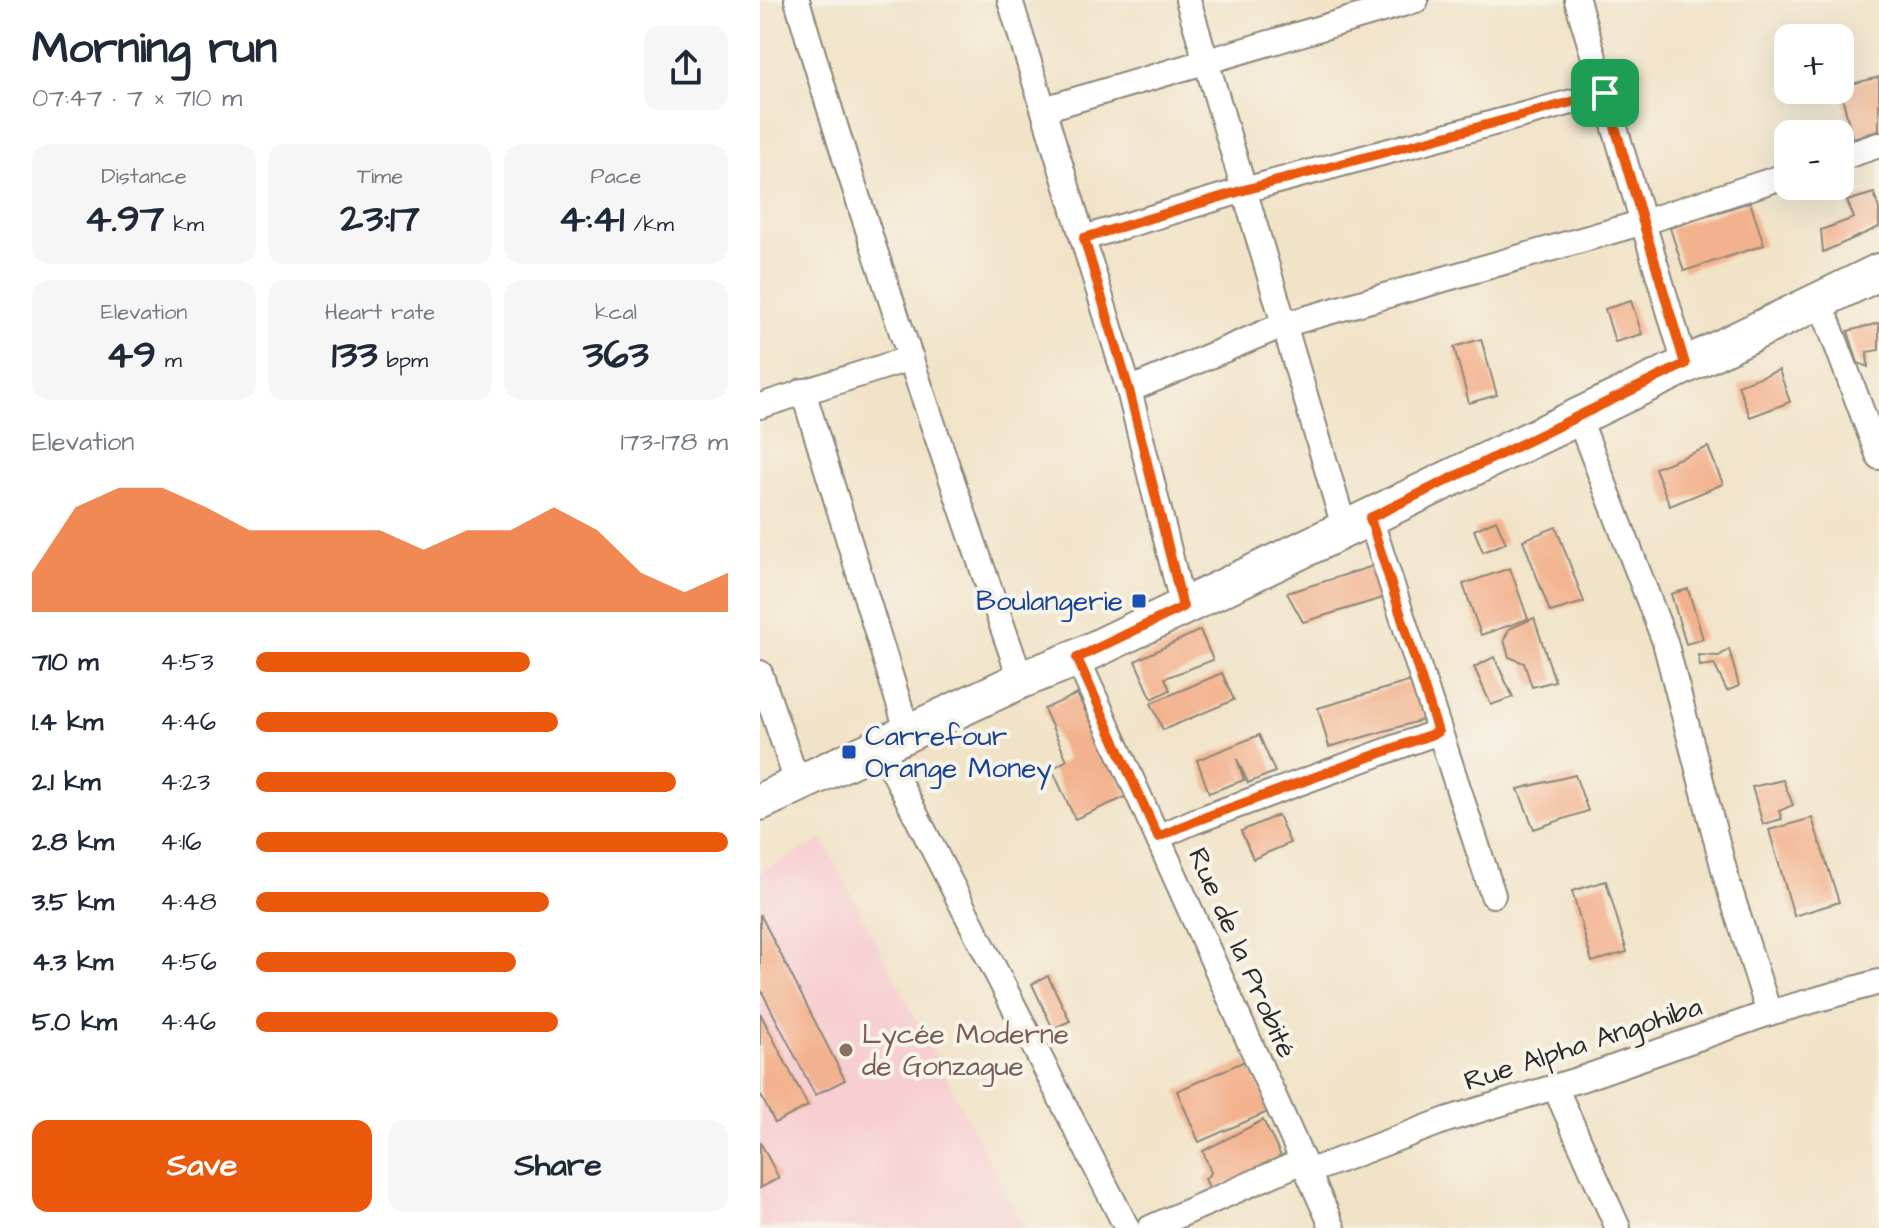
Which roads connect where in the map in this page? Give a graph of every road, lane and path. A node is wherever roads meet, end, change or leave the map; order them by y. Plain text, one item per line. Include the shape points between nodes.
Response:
1 (797, 0) edge
2 (1010, 0) edge
3 (1188, 0) edge
4 (1416, 0) edge
5 (1577, 0) edge
6 (1206, 60) junction
7 (1605, 93) junction
8 (1044, 109) junction
9 (1879, 145) edge
10 (1854, 153) edge
11 (1774, 180) edge
12 (1244, 190) junction
13 (1644, 222) junction
14 (1084, 238) junction
15 (1879, 272) edge
16 (1820, 301) junction
17 (1283, 325) junction
18 (911, 358) junction
19 (1685, 364) junction
20 (1129, 390) junction
21 (803, 391) junction
22 (760, 406) edge
23 (1578, 416) junction
24 (1879, 457) edge
25 (1358, 524) junction
26 (1183, 607) junction
27 (1077, 658) junction
28 (760, 673) edge
29 (1021, 680) junction
30 (1438, 732) junction
31 (894, 740) junction
32 (798, 785) junction
33 (760, 802) edge
34 (1158, 837) junction
35 (1493, 895) dead end
36 (1879, 982) edge
37 (1769, 1013) junction
38 (1555, 1087) junction
39 (1306, 1166) junction
40 (1127, 1228) edge
41 (1150, 1228) edge
42 (1333, 1228) edge
43 (1618, 1228) edge

1 - 18 street
2 - 8 street
3 - 6 street
4 - 6 street
5 - 7 street
6 - 8 street
6 - 12 street
7 - 12 street
7 - 13 street
8 - 14 street
9 - 10 street
11 - 13 street
12 - 14 street
12 - 17 street
13 - 17 street
13 - 19 street
14 - 20 street
15 - 16 street
16 - 19 street
16 - 24 street
17 - 20 street
17 - 25 street
18 - 21 street
18 - 29 street
19 - 23 street
20 - 26 street
21 - 22 street
21 - 31 street
23 - 25 street
23 - 37 street via 1665,642 1727,881
25 - 26 street
25 - 30 street
26 - 27 street
27 - 29 street
27 - 34 street, Rue de la Probité
28 - 32 street
29 - 31 street
30 - 34 street
30 - 35 street
31 - 32 street
31 - 40 street
32 - 33 street
34 - 39 street, Rue de la Probité
36 - 37 street, Rue Alpha Angohiba
37 - 38 street, Rue Alpha Angohiba
38 - 39 street, Rue Alpha Angohiba
38 - 43 street
39 - 41 street, Rue Alpha Angohiba
39 - 42 street, Rue de la Probité

